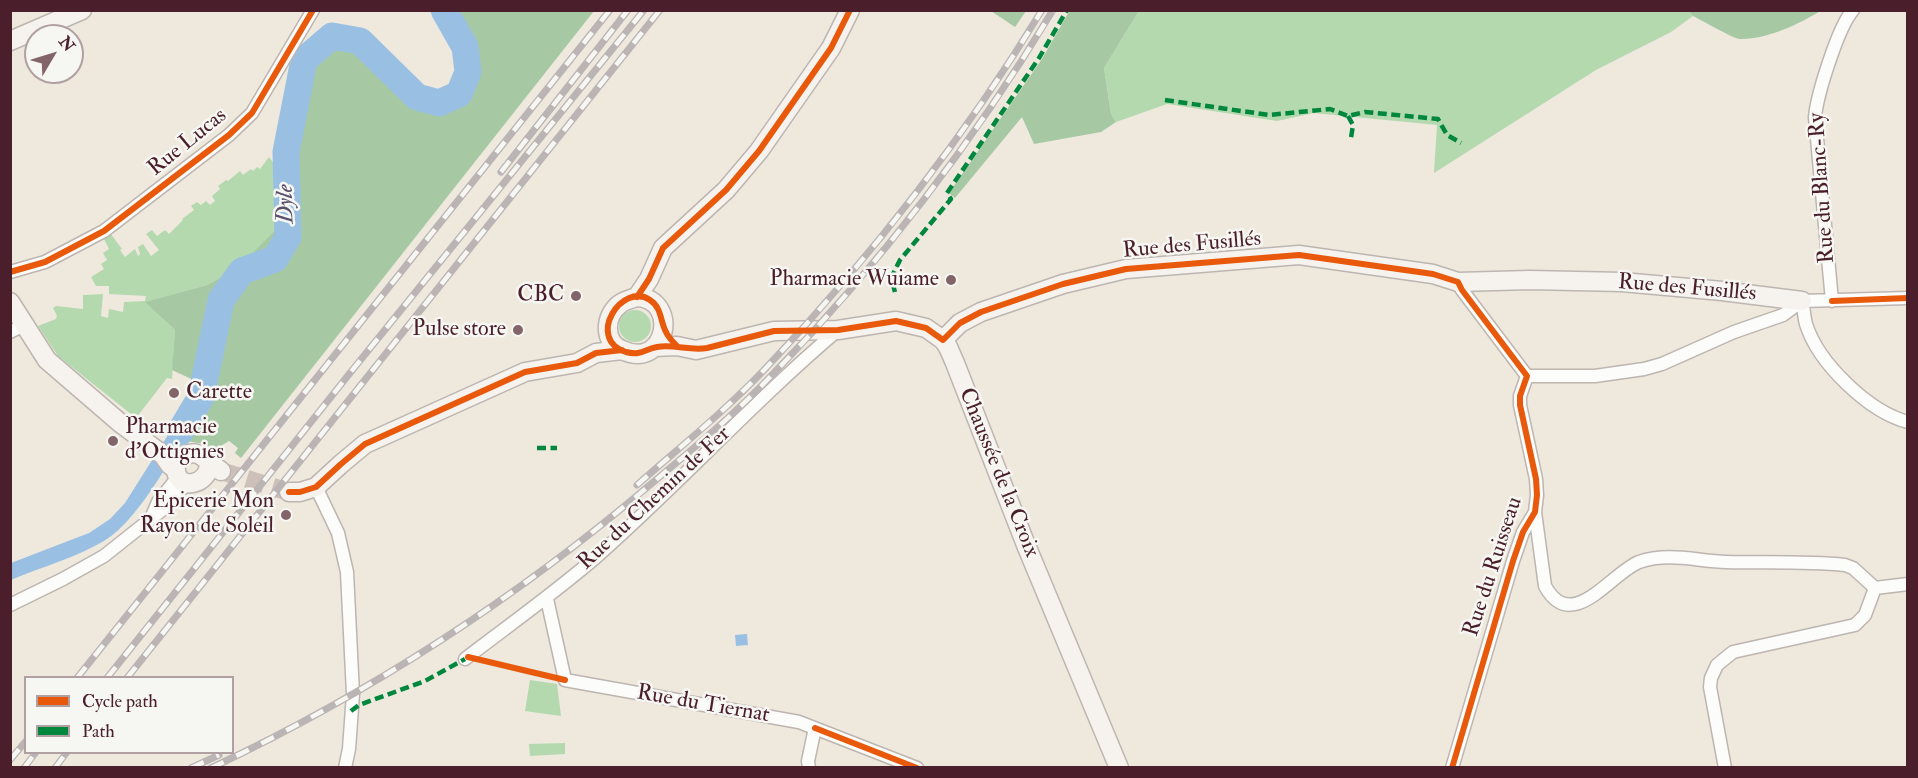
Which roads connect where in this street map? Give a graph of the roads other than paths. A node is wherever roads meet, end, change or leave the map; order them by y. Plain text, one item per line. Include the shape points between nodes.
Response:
1 (82, 10) edge
2 (313, 10) edge
3 (850, 10) edge
4 (1853, 10) edge
5 (10, 41) edge
6 (10, 272) edge
7 (649, 279) junction
8 (1458, 282) junction
9 (637, 297) junction
10 (1908, 298) edge
11 (1803, 301) junction
12 (1832, 301) junction
13 (10, 302) edge
14 (655, 305) junction
15 (17, 328) edge
16 (664, 330) junction
17 (838, 330) junction
18 (608, 332) junction
19 (943, 340) junction
20 (677, 346) junction
21 (654, 347) junction
22 (622, 350) junction
23 (596, 353) junction
24 (1527, 376) junction
25 (1908, 422) edge
26 (172, 463) junction
27 (316, 488) junction
28 (289, 492) tunnel mouth
29 (1535, 512) junction
30 (1908, 584) edge
31 (1875, 588) junction
32 (546, 599) junction
33 (10, 605) edge
34 (465, 659) dead end
35 (815, 728) junction
36 (345, 768) edge
37 (809, 768) edge
38 (917, 768) edge
39 (1119, 768) edge
40 (1452, 768) edge
41 (1725, 768) edge

1 - 5 main road
2 - 6 street, Rue Lucas via 252,113 244,120 104,231 45,262
3 - 7 main road via 831,48 759,151 726,190 663,248
4 - 12 street, Rue du Blanc-Ry via 1829,64 1815,117
7 - 9 main road
7 - 14 main road
8 - 11 main road, Rue des Fusillés via 1622,282
8 - 19 main road, Rue des Fusillés via 1433,274 1299,255 1126,269 1063,284 981,312 960,323
8 - 24 street
9 - 14 main road
9 - 18 main road via 622,302 614,310
10 - 12 street
11 - 12 street
11 - 24 street via 1783,315 1644,369 1595,376
11 - 25 street via 1812,337 1838,375 1871,404
13 - 15 main road
14 - 16 main road via 662,315
15 - 26 main road via 47,360
16 - 20 main road
16 - 21 main road
17 - 19 main road via 896,321 926,328
17 - 20 main road via 774,331 696,350
17 - 32 street, Rue du Chemin de Fer
18 - 22 main road
18 - 23 main road
19 - 39 main road, Chaussée de la Croix
20 - 21 main road
21 - 22 main road via 641,353
22 - 23 main road
23 - 27 main road via 577,363 525,372 366,444
24 - 29 street, Rue du Ruisseau via 1520,405 1536,479
26 - 26 main road via 195,453 204,457 211,470 196,482
26 - 33 street via 151,517 132,536 104,556
27 - 28 main road
27 - 36 street via 338,533 347,572 353,694
29 - 31 street via 1545,586 1552,596 1567,603 1591,599 1628,568 1664,557 1845,566
29 - 40 street, Rue du Ruisseau via 1513,561
30 - 31 street
31 - 41 street via 1865,615 1856,625 1733,652 1717,665 1710,687
32 - 34 street, Rue du Chemin de Fer
32 - 35 street, Rue du Tiernat via 565,680
35 - 37 street
35 - 38 street, Rue du Tiernat

